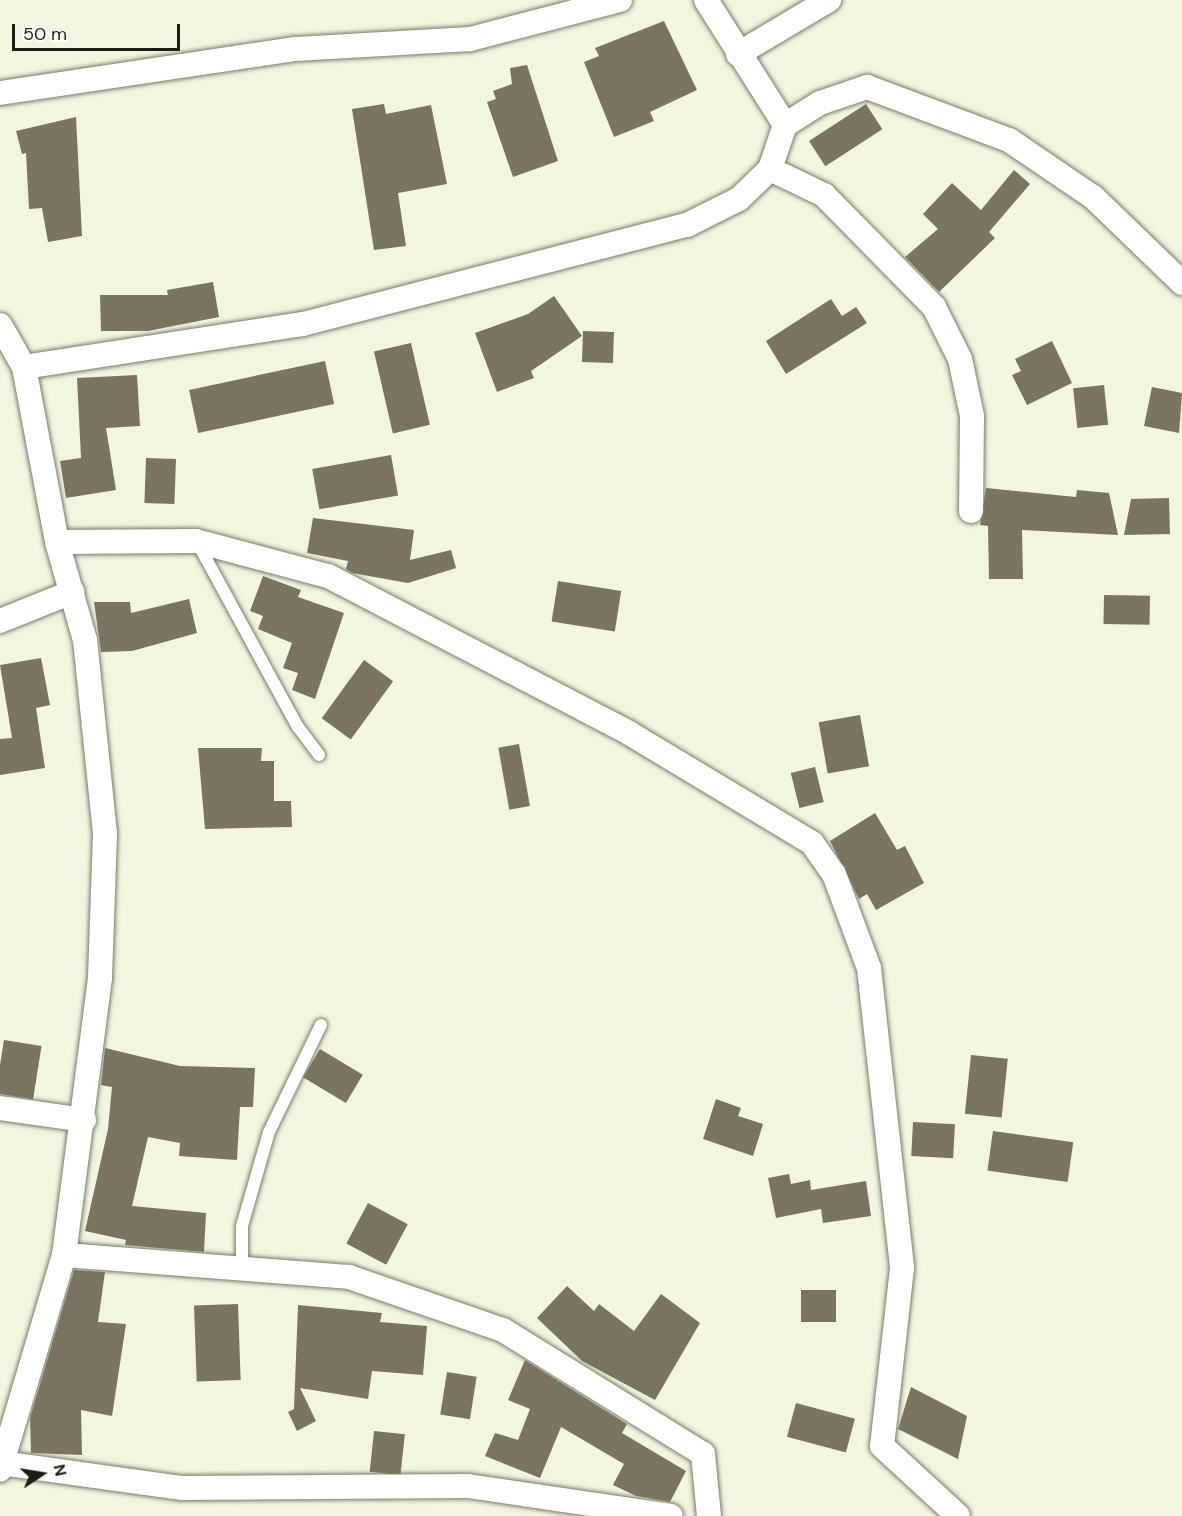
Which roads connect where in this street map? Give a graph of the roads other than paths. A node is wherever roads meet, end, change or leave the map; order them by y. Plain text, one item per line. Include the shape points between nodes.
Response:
1 (620, 0) edge
2 (706, 0) edge
3 (829, 0) edge
4 (738, 54) junction
5 (0, 93) edge
6 (785, 125) junction
7 (770, 169) junction
8 (1182, 283) edge
9 (0, 325) edge
10 (24, 367) junction
11 (971, 511) dead end
12 (196, 541) junction
13 (57, 542) junction
14 (72, 592) junction
15 (0, 621) edge
16 (319, 755) dead end
17 (321, 1025) dead end
18 (0, 1108) edge
19 (84, 1120) junction
20 (64, 1255) junction
21 (242, 1269) junction
22 (1, 1467) edge
23 (671, 1516) edge
24 (709, 1516) edge
25 (958, 1516) edge

1 - 5 street via 470,39 296,49
2 - 4 street
3 - 4 street
4 - 6 street
6 - 7 street
6 - 8 street via 820,103 867,87 1009,140 1093,197
7 - 10 street via 739,199 687,225 303,324
7 - 11 street via 824,195 934,307 960,359 972,416
9 - 10 street
10 - 13 street
12 - 13 street
12 - 16 lane via 298,727
12 - 25 street via 328,576 629,733 812,843 834,874 869,968 902,1269 882,1446
13 - 14 street
14 - 15 street
14 - 19 street via 85,640 105,834 100,978
17 - 21 lane via 269,1132 242,1226
18 - 19 street
19 - 20 street
20 - 21 street
20 - 22 street
21 - 24 street via 349,1277 503,1330 703,1454
22 - 23 street via 182,1488 468,1486

